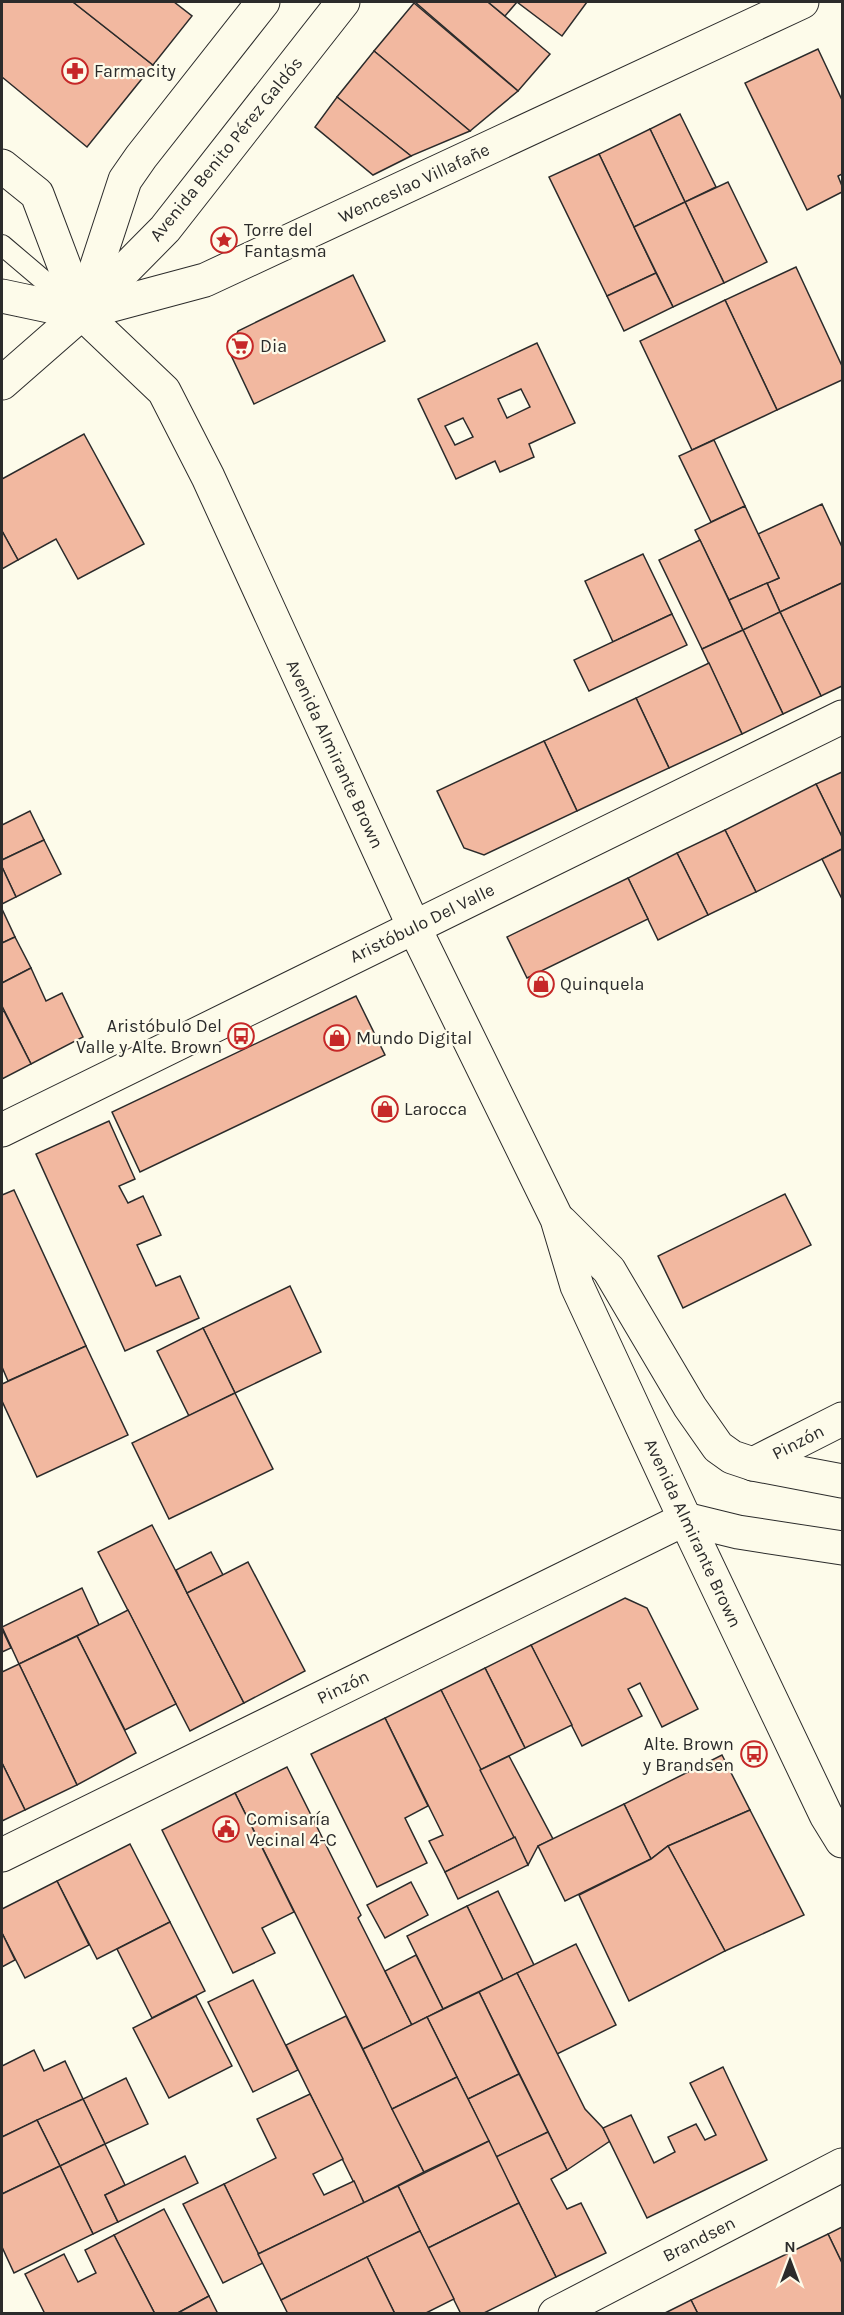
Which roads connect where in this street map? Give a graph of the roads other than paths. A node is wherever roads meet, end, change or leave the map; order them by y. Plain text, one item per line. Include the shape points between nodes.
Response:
1 (263, 2) edge
2 (343, 2) edge
3 (802, 2) edge
4 (2, 166) edge
5 (2, 245) edge
6 (2, 296) edge
7 (82, 313) junction
8 (2, 383) edge
9 (843, 717) edge
10 (414, 927) junction
11 (2, 1130) edge
12 (557, 1219) junction
13 (843, 1419) edge
14 (753, 1464) junction
15 (843, 1481) edge
16 (685, 1519) junction
17 (843, 1548) edge
18 (843, 1841) edge
19 (2, 1855) edge
20 (843, 2165) edge
21 (555, 2313) edge

1 - 7 main road via 125,180
2 - 7 main road, Avenida Benito Pérez Galdós via 165,229
3 - 7 main road, Wenceslao Villafañe via 205,280
4 - 7 main road, Avenida Almirante Brown via 37,194
5 - 7 lane
6 - 7 main road
7 - 8 main road, Wenceslao Villafañe
7 - 10 main road, Avenida Almirante Brown via 164,391 208,477
9 - 10 main road, Aristóbulo Del Valle
10 - 11 main road, Aristóbulo Del Valle
10 - 12 main road, Avenida Almirante Brown
12 - 14 main road, Avenida Almirante Brown via 609,1270 718,1447
12 - 16 main road, Avenida Almirante Brown via 577,1286
13 - 14 main road, Pinzón
14 - 15 main road, Avenida Almirante Brown
16 - 17 main road via 738,1533
16 - 18 main road, Avenida Almirante Brown via 826,1815
16 - 19 main road, Pinzón
20 - 21 main road, Brandsen

